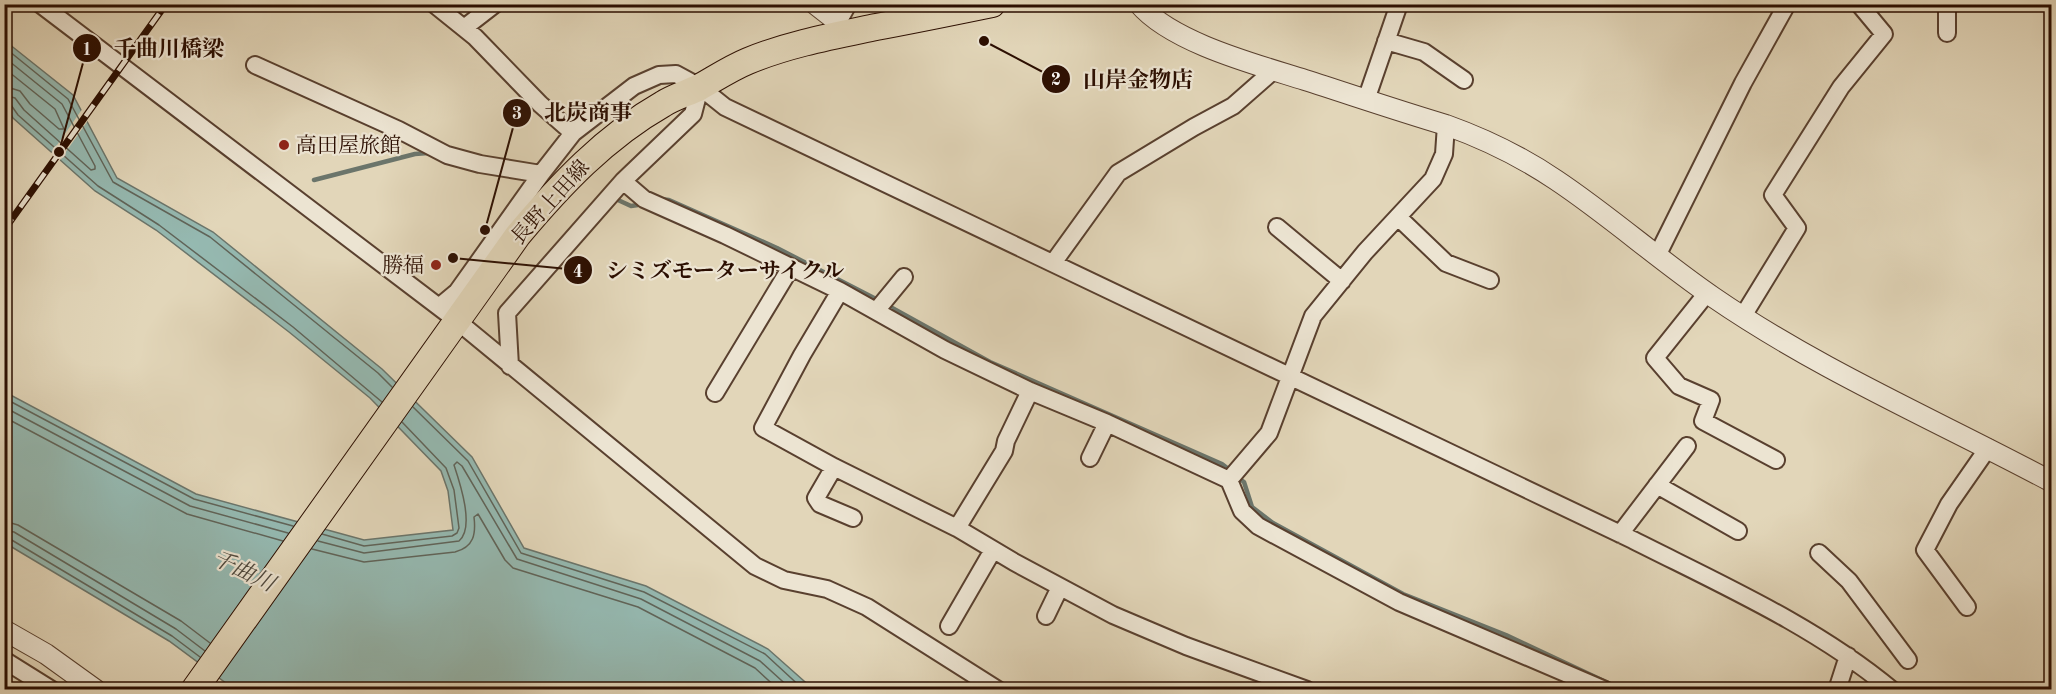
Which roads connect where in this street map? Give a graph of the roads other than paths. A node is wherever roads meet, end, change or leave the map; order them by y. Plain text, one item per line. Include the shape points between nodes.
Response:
1 (40, 4) edge
2 (434, 4) edge
3 (495, 4) edge
4 (814, 4) edge
5 (848, 4) edge
6 (992, 4) edge
7 (1139, 4) edge
8 (1397, 4) edge
9 (1787, 4) edge
10 (1859, 4) edge
11 (1947, 4) edge
12 (464, 28) junction
13 (840, 28) junction
14 (1947, 33) dead end
15 (1386, 41) junction
16 (255, 65) dead end
17 (1274, 70) junction
18 (1464, 80) dead end
19 (700, 87) junction
20 (1366, 100) junction
21 (1446, 125) junction
22 (573, 133) junction
23 (541, 174) junction
24 (623, 181) junction
25 (1398, 217) junction
26 (1277, 227) dead end
27 (1657, 256) junction
28 (1053, 263) junction
29 (791, 267) junction
30 (904, 277) dead end
31 (1342, 280) junction
32 (1490, 280) dead end
33 (840, 291) junction
34 (1707, 292) junction
35 (876, 311) junction
36 (1743, 316) junction
37 (448, 319) junction
38 (510, 366) junction
39 (1291, 377) junction
40 (1030, 391) junction
41 (715, 393) dead end
42 (1107, 423) junction
43 (1687, 446) dead end
44 (1988, 448) junction
45 (1090, 458) dead end
46 (1776, 460) dead end
47 (834, 466) junction
48 (1228, 480) junction
49 (2052, 482) edge
50 (1657, 485) junction
51 (853, 518) dead end
52 (957, 528) junction
53 (1738, 531) dead end
54 (1620, 534) junction
55 (993, 550) junction
56 (1819, 553) dead end
57 (1060, 587) junction
58 (1967, 607) dead end
59 (1046, 616) dead end
60 (949, 626) dead end
61 (4, 630) edge
62 (1848, 656) junction
63 (4, 660) edge
64 (1908, 660) dead end
65 (52, 690) edge
66 (96, 690) edge
67 (194, 690) edge
68 (998, 690) edge
69 (1307, 690) edge
70 (1605, 690) edge
71 (1837, 690) edge
72 (1892, 690) edge

1 - 37 street
2 - 12 street
3 - 12 street
4 - 13 street
5 - 13 street
6 - 13 main road, 長野上田線
7 - 17 street via 1145,12 1213,51
8 - 15 street
9 - 27 street
10 - 36 street via 1884,34 1841,87 1773,195 1797,228
11 - 14 street
12 - 22 street
13 - 19 main road, 長野上田線 via 747,61
15 - 18 street via 1424,52
15 - 20 street
16 - 23 street via 447,155
17 - 20 street
17 - 28 street via 1233,106 1118,173
19 - 22 street via 676,74 659,75 634,86
19 - 24 street via 693,114
19 - 28 street via 725,107
19 - 37 main road, 長野上田線 via 664,103 621,131 557,189
20 - 21 street
21 - 25 street via 1444,154 1433,180
21 - 27 street via 1501,148 1556,179
22 - 23 street
23 - 37 street via 457,292
24 - 29 street via 644,199
24 - 38 street via 507,313
25 - 31 street
25 - 32 street via 1446,263
26 - 31 street
27 - 34 street
28 - 39 street
29 - 33 street
29 - 41 street
30 - 35 street
31 - 39 street via 1313,316
33 - 35 street
33 - 47 street via 763,428
34 - 36 street
34 - 46 street via 1655,358 1679,386 1711,400 1703,421
35 - 40 street
36 - 44 street via 1839,372
37 - 38 street
37 - 67 main road, 長野上田線
38 - 68 street via 755,566 784,580 827,589 867,608
39 - 48 street via 1269,433
39 - 54 street
40 - 42 street
40 - 52 street via 1004,451
42 - 45 street
42 - 48 street
43 - 50 street
44 - 49 street
44 - 58 street via 1949,504 1925,550
47 - 51 street via 816,498 820,504
47 - 52 street
48 - 70 street via 1242,511 1258,526 1399,602
50 - 53 street
50 - 54 street
52 - 55 street
54 - 62 street via 1780,614
55 - 57 street
55 - 60 street
56 - 64 street via 1850,581
57 - 59 street
57 - 69 street via 1155,633
61 - 66 street
62 - 71 street
62 - 72 street
63 - 65 street

